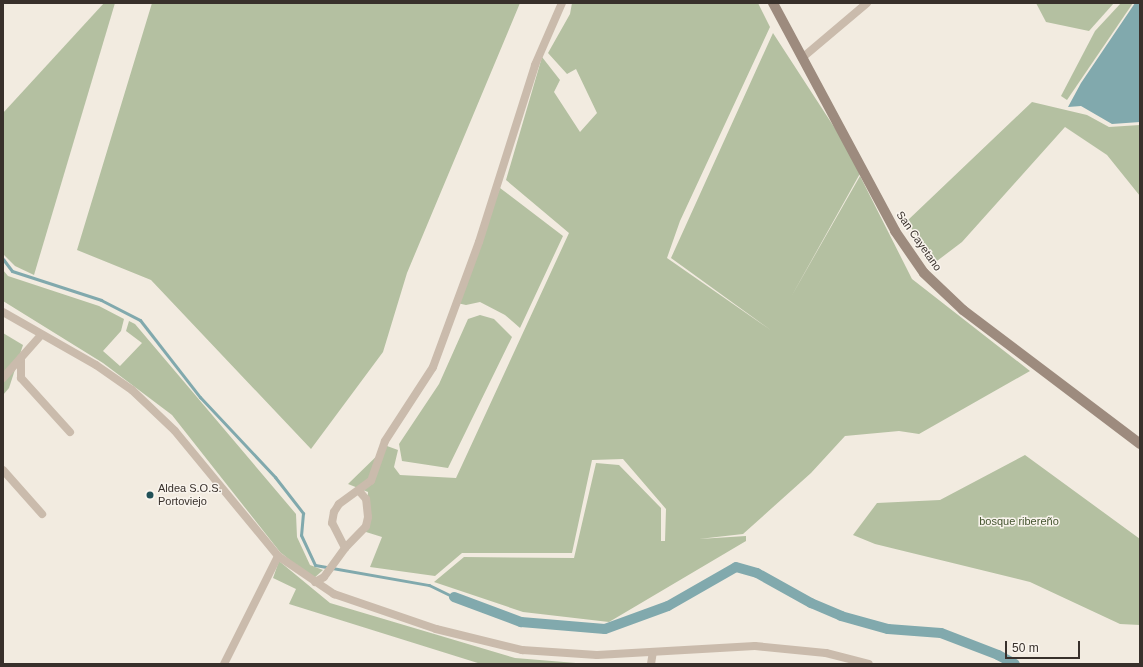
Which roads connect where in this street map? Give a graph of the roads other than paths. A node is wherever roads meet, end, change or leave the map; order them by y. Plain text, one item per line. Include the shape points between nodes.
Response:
1 (562, 3) edge
2 (867, 3) edge
3 (774, 4) edge
4 (802, 58) junction
5 (3, 312) edge
6 (41, 335) junction
7 (21, 358) junction
8 (3, 378) edge
9 (70, 432) dead end
10 (1140, 444) edge
11 (3, 470) edge
12 (359, 491) junction
13 (42, 514) dead end
14 (345, 548) junction
15 (278, 556) junction
16 (315, 582) junction
17 (653, 652) junction
18 (855, 662) edge
19 (224, 664) edge
20 (651, 664) edge
21 (869, 664) edge

1 - 12 street via 535,65 480,242 433,367 385,441 371,480
2 - 4 street
3 - 4 main road, San Cayetano
4 - 10 main road, San Cayetano via 895,231 924,273 962,310
5 - 6 street
6 - 7 street
6 - 15 street via 96,365 132,390 155,411 175,431
7 - 8 street
7 - 9 street via 21,378
11 - 13 street
12 - 14 street via 366,498 366,526
12 - 14 street via 339,504 333,517 335,532
14 - 16 street via 324,577
15 - 16 street
15 - 19 street
16 - 17 street via 334,594 436,628 522,650 597,655
17 - 18 street via 755,646 826,653
17 - 20 street
18 - 21 street

